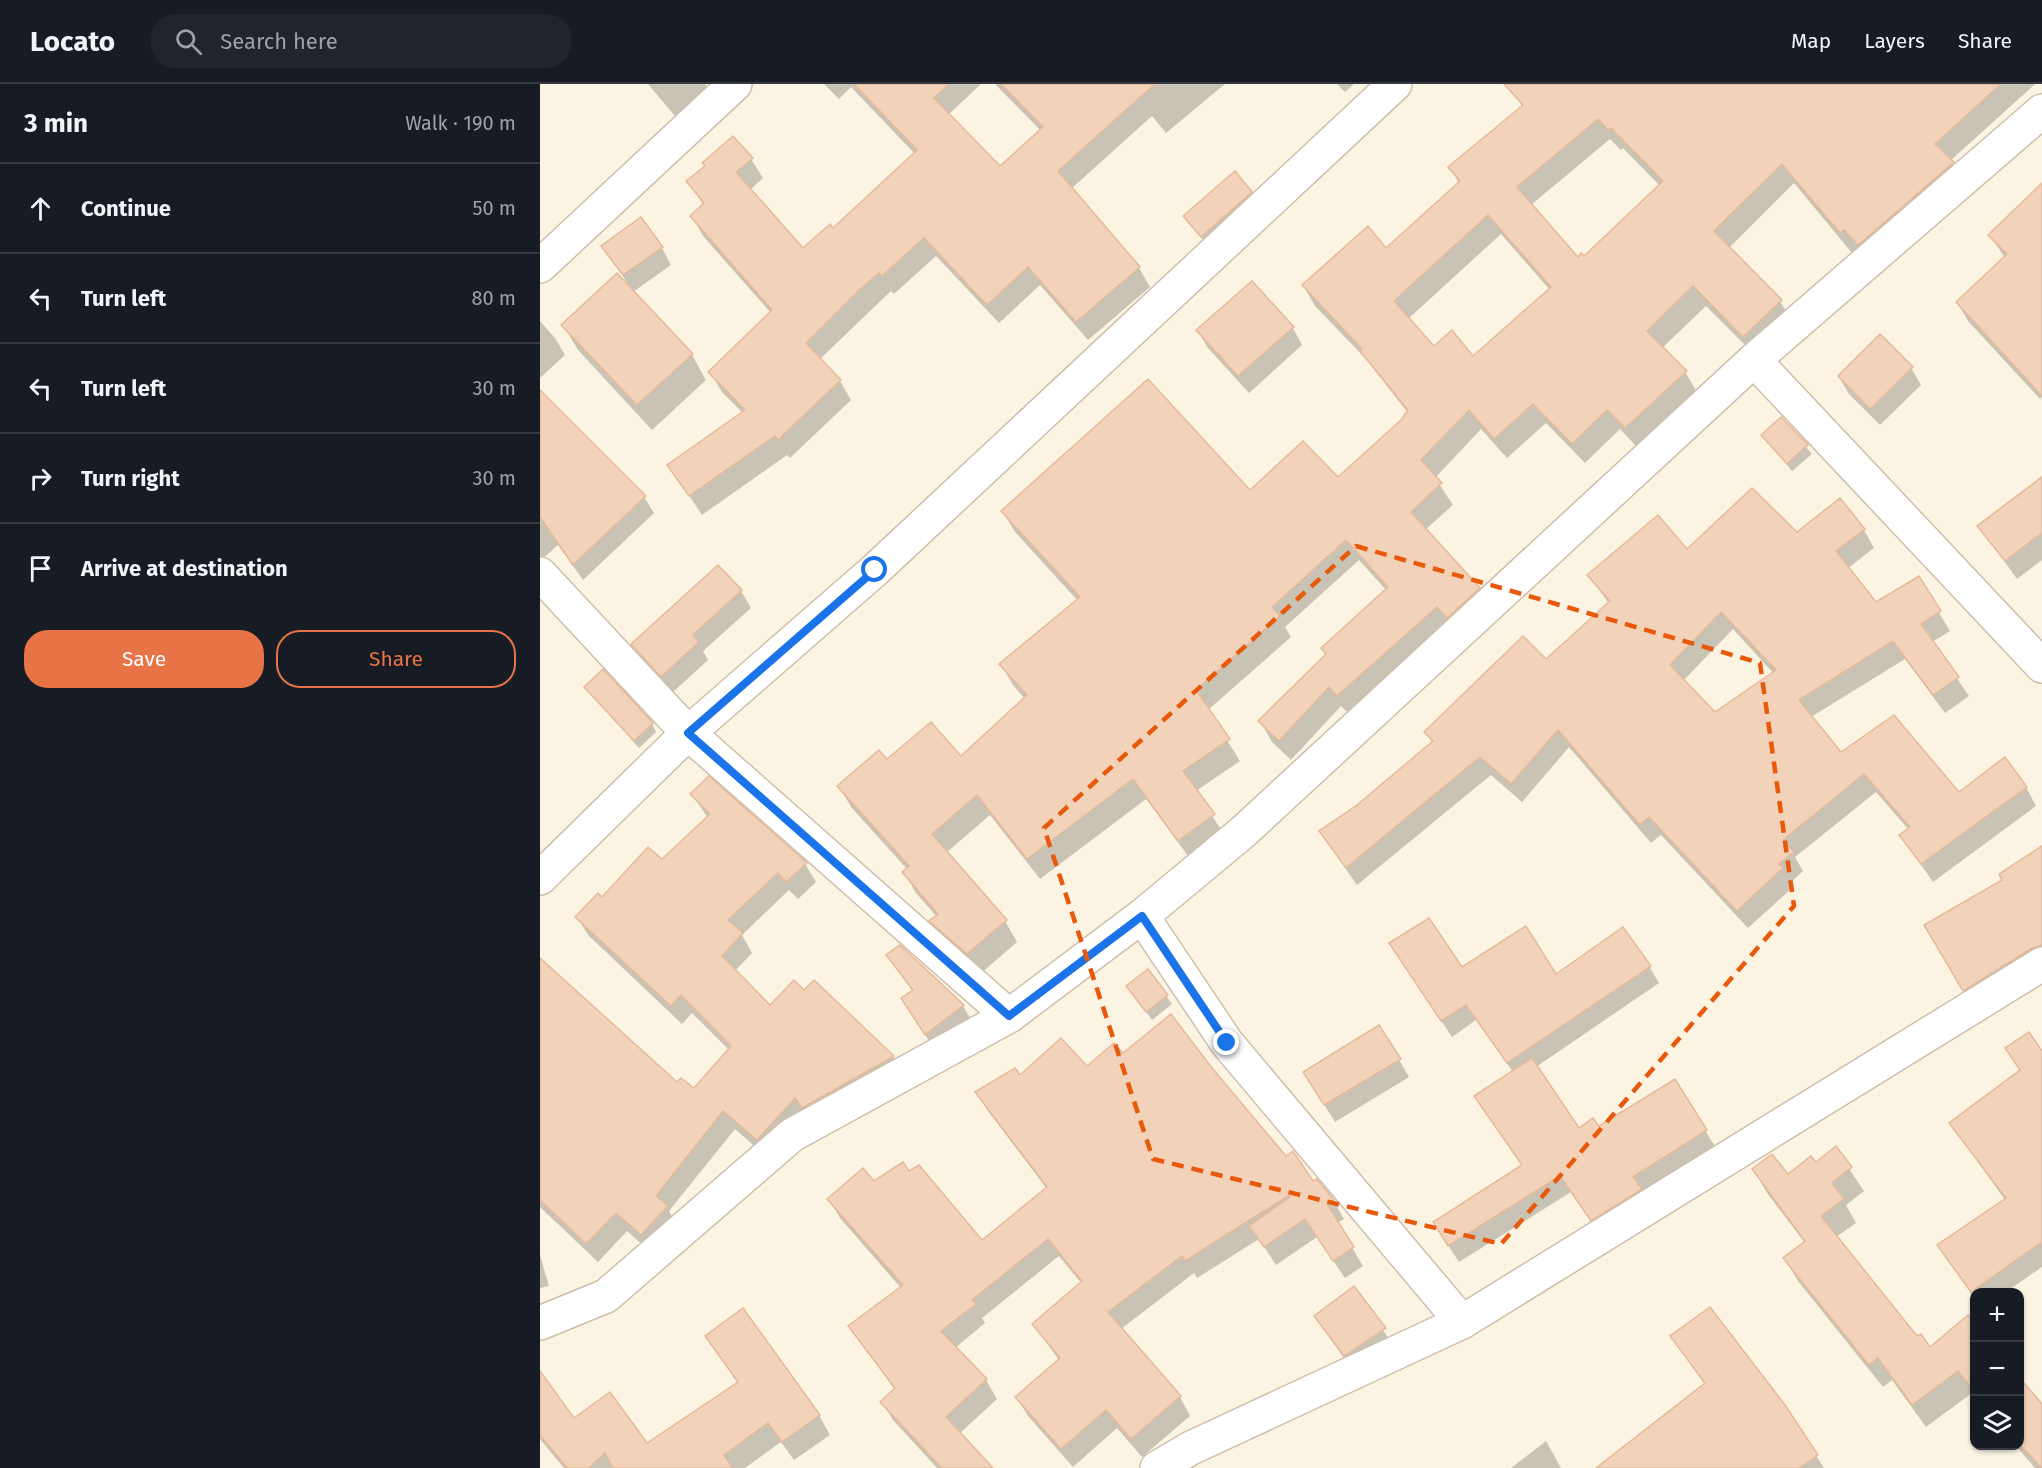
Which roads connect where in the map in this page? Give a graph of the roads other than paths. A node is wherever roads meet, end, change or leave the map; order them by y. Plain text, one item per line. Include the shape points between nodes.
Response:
1 (735, 84) edge
2 (1395, 84) edge
3 (2042, 111) edge
4 (540, 266) edge
5 (1754, 360) junction
6 (540, 574) edge
7 (2042, 666) edge
8 (688, 733) junction
9 (540, 878) edge
10 (1142, 916) junction
11 (2042, 964) edge
12 (1009, 1016) junction
13 (1462, 1322) junction
14 (540, 1323) edge
15 (1157, 1468) edge

1 - 4 street
2 - 8 street via 875,570
3 - 5 street
5 - 7 street
5 - 10 street via 1243,832
6 - 8 street
8 - 9 street
8 - 12 street
10 - 12 street
10 - 13 street via 1227,1043
11 - 13 street
12 - 14 street via 792,1135 606,1296
13 - 15 street via 1191,1448

